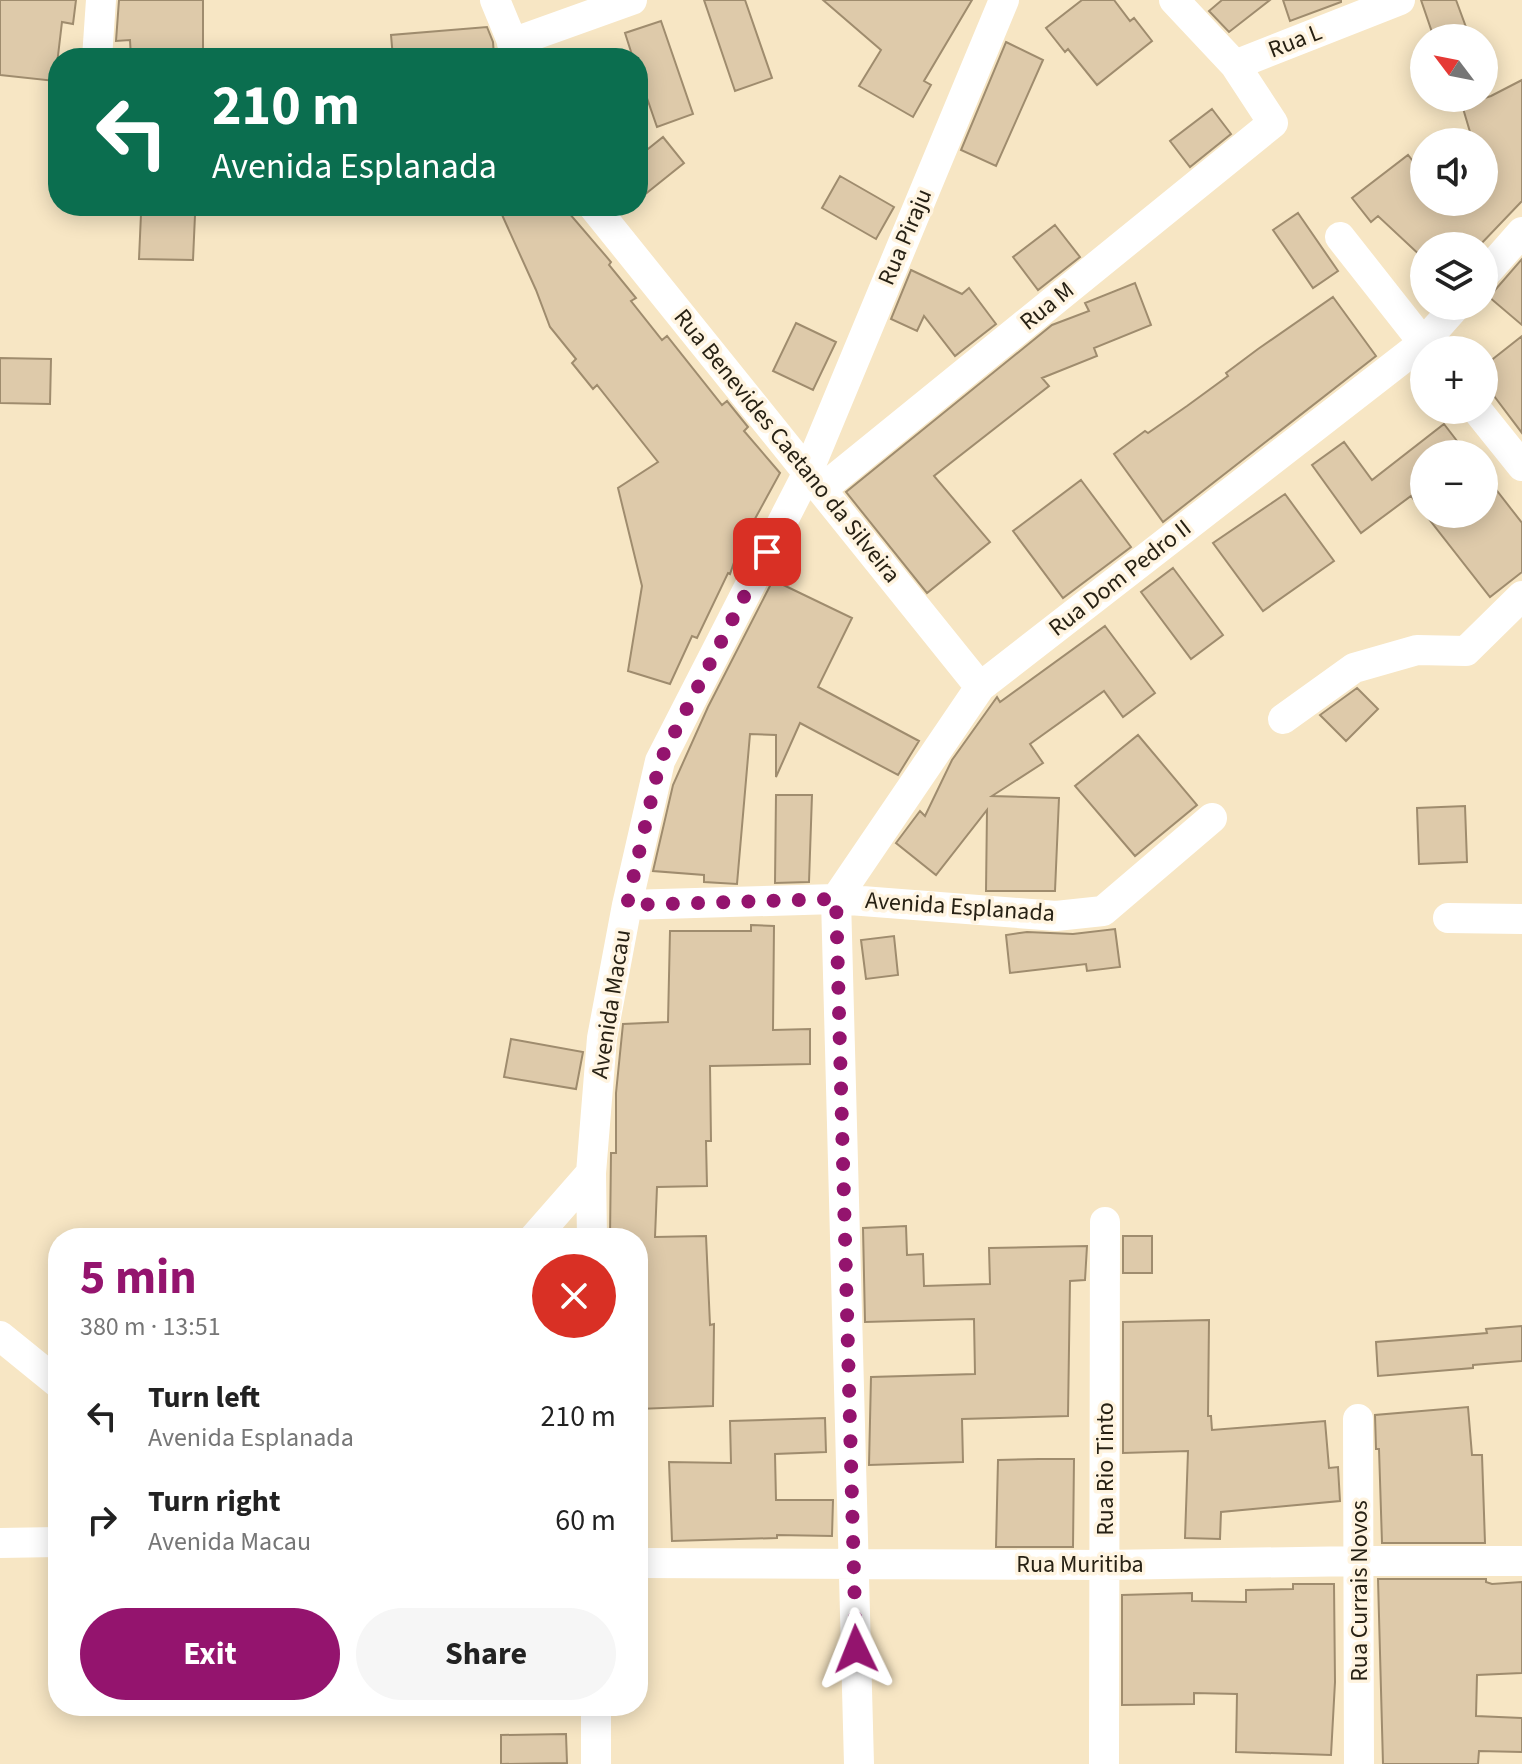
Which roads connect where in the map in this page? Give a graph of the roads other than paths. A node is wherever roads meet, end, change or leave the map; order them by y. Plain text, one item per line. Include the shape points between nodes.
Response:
1 (101, 0) edge
2 (495, 0) edge
3 (632, 0) edge
4 (1004, 0) edge
5 (1174, 0) edge
6 (1400, 0) edge
7 (98, 48) edge
8 (515, 48) edge
9 (521, 48) edge
10 (1235, 65) junction
11 (601, 216) edge
12 (1522, 232) edge
13 (1340, 237) dead end
14 (1498, 259) edge
15 (1417, 336) edge
16 (1410, 359) edge
17 (1488, 424) edge
18 (1522, 466) edge
19 (814, 481) junction
20 (1522, 596) edge
21 (980, 687) junction
22 (1283, 719) dead end
23 (1212, 818) dead end
24 (836, 899) junction
25 (627, 905) junction
26 (1448, 918) dead end
27 (1522, 919) edge
28 (591, 1173) junction
29 (1105, 1222) dead end
30 (543, 1228) edge
31 (592, 1228) edge
32 (0, 1336) edge
33 (48, 1375) edge
34 (1358, 1419) dead end
35 (48, 1542) edge
36 (0, 1543) edge
37 (1359, 1561) junction
38 (1522, 1561) edge
39 (648, 1563) edge
40 (854, 1563) junction
41 (1105, 1565) junction
42 (596, 1716) edge
43 (596, 1764) edge
44 (859, 1764) edge
45 (1104, 1764) edge
46 (1359, 1764) edge

1 - 7 street
2 - 8 street
3 - 9 street
4 - 19 street, Rua Piraju
5 - 10 street
6 - 10 street, Rua L
10 - 19 street, Rua M via 1273,123
11 - 19 street, Rua Benevides Caetano da Silveira
12 - 14 street
13 - 15 street
16 - 21 street, Rua Dom Pedro II
17 - 18 street
19 - 21 street, Rua Benevides Caetano da Silveira
19 - 25 street, Avenida Macau via 660,761
20 - 22 street via 1466,651 1417,650 1354,668
21 - 24 street, Rua Dom Pedro II
23 - 24 street, Avenida Esplanada via 1103,911 1056,916
24 - 25 street, Avenida Esplanada
24 - 40 street
25 - 28 street, Avenida Macau via 602,1038
26 - 27 street
28 - 30 street
28 - 31 street, Avenida Macau
29 - 41 street, Rua Rio Tinto
32 - 33 street
34 - 37 street, Rua Currais Novos
35 - 36 street
37 - 38 street, Rua Muritiba
37 - 41 street, Rua Muritiba
37 - 46 street, Rua Currais Novos
39 - 40 street, Rua Muritiba
40 - 41 street, Rua Muritiba
40 - 44 street
41 - 45 street, Rua Rio Tinto
42 - 43 street

